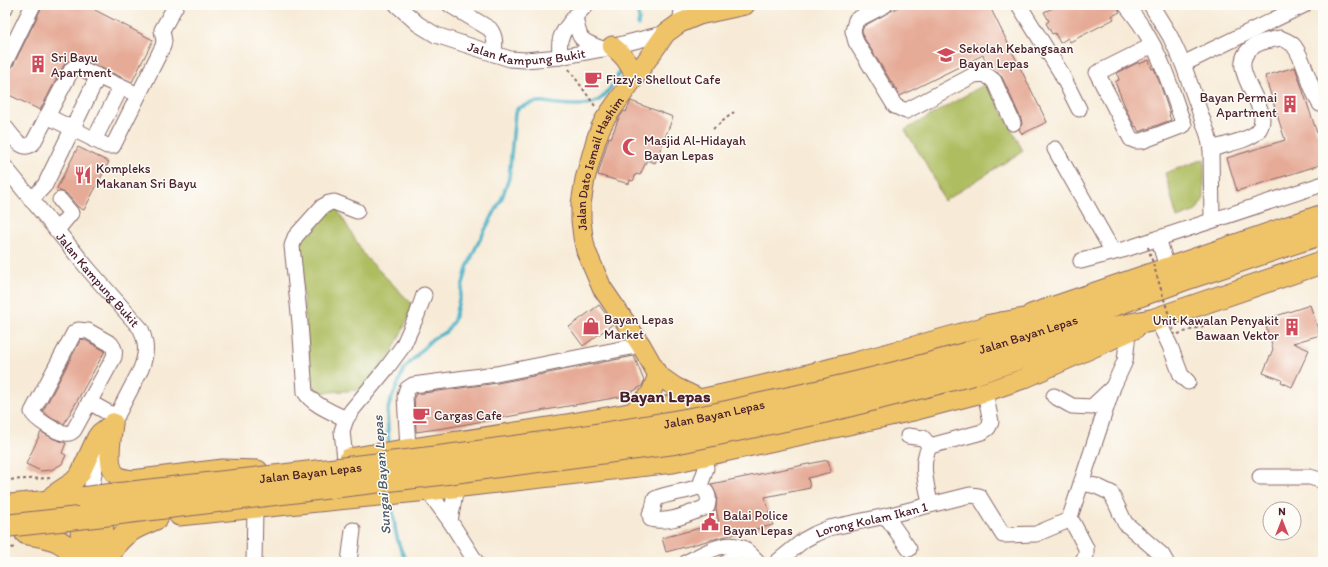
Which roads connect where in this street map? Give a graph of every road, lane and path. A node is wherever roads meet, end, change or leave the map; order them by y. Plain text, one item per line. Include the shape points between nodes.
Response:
1 (33, 5) edge
2 (176, 5) edge
3 (397, 5) edge
4 (450, 5) edge
5 (745, 5) edge
6 (885, 5) edge
7 (1019, 5) edge
8 (1126, 5) edge
9 (1151, 5) edge
10 (1304, 5) edge
11 (581, 10) edge
12 (1274, 11) edge
13 (676, 20) edge
14 (1153, 45) junction
15 (608, 48) junction
16 (494, 54) junction
17 (560, 57) junction
18 (5, 62) edge
19 (1183, 64) junction
20 (98, 76) junction
21 (634, 78) junction
22 (120, 86) junction
23 (138, 95) junction
24 (1323, 104) edge
25 (1079, 109) dead end
26 (598, 111) dead end
27 (734, 112) dead end
28 (47, 116) junction
29 (1202, 117) junction
30 (1013, 123) dead end
31 (1184, 125) junction
32 (5, 127) edge
33 (72, 129) junction
34 (713, 129) dead end
35 (94, 140) junction
36 (1055, 149) dead end
37 (1211, 149) junction
38 (5, 167) edge
39 (1323, 184) edge
40 (31, 200) junction
41 (60, 200) dead end
42 (357, 211) dead end
43 (1323, 214) edge
44 (1212, 220) junction
45 (57, 230) junction
46 (1323, 233) edge
47 (1153, 242) junction
48 (1113, 252) junction
49 (1081, 261) dead end
50 (1322, 267) edge
51 (1167, 268) junction
52 (1147, 294) junction
53 (424, 295) dead end
54 (1155, 320) junction
55 (988, 326) junction
56 (1203, 326) dead end
57 (1128, 333) junction
58 (641, 345) junction
59 (970, 364) junction
60 (658, 375) junction
61 (1188, 382) dead end
62 (1113, 387) junction
63 (985, 392) junction
64 (1054, 396) dead end
65 (700, 399) junction
66 (89, 402) junction
67 (632, 413) junction
68 (346, 419) junction
69 (114, 420) junction
70 (519, 432) junction
71 (491, 436) junction
72 (908, 436) dead end
73 (930, 446) junction
74 (396, 450) junction
75 (704, 456) junction
76 (344, 459) junction
77 (258, 470) junction
78 (1260, 477) dead end
79 (5, 480) edge
80 (524, 480) junction
81 (1323, 480) edge
82 (1081, 482) junction
83 (496, 483) junction
84 (52, 486) junction
85 (700, 486) dead end
86 (456, 488) junction
87 (428, 491) junction
88 (5, 496) edge
89 (930, 504) junction
90 (5, 506) edge
91 (255, 509) junction
92 (89, 511) junction
93 (886, 516) junction
94 (157, 518) junction
95 (1069, 520) junction
96 (450, 521) junction
97 (5, 526) edge
98 (352, 530) dead end
99 (26, 533) junction
100 (5, 536) edge
101 (743, 548) junction
102 (909, 549) dead end
103 (781, 561) edge
104 (79, 562) edge
105 (83, 562) edge
106 (104, 562) edge
107 (107, 562) edge
108 (254, 562) edge
109 (349, 562) edge
110 (476, 562) edge
111 (686, 562) edge
112 (727, 562) edge
113 (758, 562) edge
114 (1082, 562) edge
115 (1166, 562) edge

1 - 18 street
2 - 23 street via 162,30 163,46
3 - 16 street, Jalan Kampung Bukit via 418,24 436,35
4 - 16 street via 490,29 494,34
5 - 13 main road
6 - 30 street via 856,20 853,31 856,42 895,106 906,111 974,75 985,74 994,81
7 - 25 street via 1060,71
8 - 14 street
9 - 19 street
10 - 12 street
11 - 15 street via 578,33 581,38 586,43
11 - 17 street via 561,36
12 - 19 street
13 - 15 street, Jalan Kampung Bukit
13 - 21 main road, Jalan Dato Ismail Hashim
14 - 31 street
14 - 31 street via 1097,73 1132,139 1142,141
15 - 17 street, Jalan Kampung Bukit
15 - 21 main road via 627,60
16 - 17 street, Jalan Kampung Bukit via 526,60
17 - 26 path
19 - 29 street
20 - 22 street
20 - 28 street via 79,66 73,67
20 - 33 street
21 - 58 main road, Jalan Dato Ismail Hashim via 605,119 596,140 585,178 581,220 586,251 602,288
22 - 23 street
22 - 35 street
23 - 35 street via 113,146
24 - 37 street via 1320,104 1315,96 1306,70 1293,45 1280,38 1254,45 1244,55 1242,62 1262,115 1262,123 1257,132 1248,137
27 - 34 path
28 - 32 street via 29,146 24,147 20,144
28 - 33 street
29 - 31 street
29 - 37 street
33 - 35 street
33 - 40 street via 45,185
36 - 48 street
37 - 44 street
38 - 40 street, Jalan Kampung Bukit
39 - 44 street
40 - 45 street, Jalan Kampung Bukit
41 - 45 street via 71,213
42 - 68 street via 334,202 329,203 322,207 295,237 292,246 305,392 315,403
43 - 51 main road, Jalan Bayan Lepas
44 - 47 street
45 - 69 street, Jalan Kampung Bukit via 141,329 145,339 144,359
46 - 52 highway, Jalan Bayan Lepas
47 - 48 street
47 - 51 street
47 - 56 path, bridge via 1175,335
48 - 49 street
50 - 54 highway, Jalan Bayan Lepas
51 - 55 main road, Jalan Bayan Lepas
52 - 55 highway
52 - 59 highway, Jalan Bayan Lepas via 1073,320
53 - 68 street via 402,346
54 - 57 main road, Jalan Bayan Lepas
54 - 59 highway, Jalan Bayan Lepas via 1099,331
54 - 61 street via 1170,346 1181,375
55 - 65 main road, Jalan Bayan Lepas via 881,356
57 - 62 street via 1125,361
57 - 63 main road, Jalan Bayan Lepas via 1023,380
58 - 60 main road, Jalan Dato Ismail Hashim
58 - 74 street via 496,374 413,385 407,389 405,396
59 - 92 highway, Jalan Bayan Lepas, bridge via 819,413 674,444
60 - 65 main road, Jalan Dato Ismail Hashim via 675,388
60 - 67 main road via 651,393
62 - 64 street via 1092,407 1072,406
62 - 82 street
63 - 73 street via 991,422 988,428 982,432
63 - 75 main road, Jalan Bayan Lepas via 913,411
65 - 67 main road, Jalan Bayan Lepas
66 - 66 street via 70,433 61,433 37,419 32,412 74,333 78,330 88,331 111,344 115,352
66 - 69 street
67 - 70 main road, Jalan Bayan Lepas
68 - 76 street via 342,431
69 - 77 main road via 110,450 111,466 120,477 132,480 223,469
69 - 84 main road via 97,436 80,474 74,481
69 - 92 street, Jalan Kampung Bukit via 104,435 97,454
70 - 71 main road, Jalan Bayan Lepas
70 - 80 main road via 512,448 511,461 514,469
71 - 74 main road, Jalan Bayan Lepas
71 - 83 main road via 498,442 503,453 502,468
72 - 73 street via 924,438
73 - 89 street via 924,464
74 - 76 main road, Jalan Bayan Lepas
75 - 80 main road, Jalan Bayan Lepas via 673,463
75 - 85 street via 706,468
76 - 77 main road, Jalan Bayan Lepas
77 - 92 main road, Jalan Bayan Lepas
78 - 81 street via 1310,477
79 - 84 path
80 - 83 main road, Jalan Bayan Lepas
82 - 95 street
82 - 115 street via 1111,493 1124,523 1162,555
83 - 86 main road, Jalan Bayan Lepas
84 - 88 main road
84 - 92 main road
86 - 87 main road, Jalan Bayan Lepas
86 - 96 street
87 - 91 main road, Jalan Bayan Lepas
87 - 96 street
89 - 93 street, Lorong Kolam Ikan 1
89 - 95 street, Lorong Kolam Ikan 1 via 970,495 979,496 1003,535 1036,534
90 - 92 highway
91 - 94 main road, Jalan Bayan Lepas
91 - 108 street
92 - 94 main road, Jalan Bayan Lepas
92 - 97 highway, bridge
92 - 99 main road
92 - 105 highway
92 - 106 highway
93 - 102 street
93 - 103 street, Lorong Kolam Ikan 1 via 829,528 804,540
94 - 107 highway via 122,536
95 - 114 street via 1086,548
96 - 110 street
98 - 109 street
99 - 100 main road
99 - 104 highway via 61,542 72,551
101 - 111 street via 720,546
101 - 112 street
101 - 113 street

